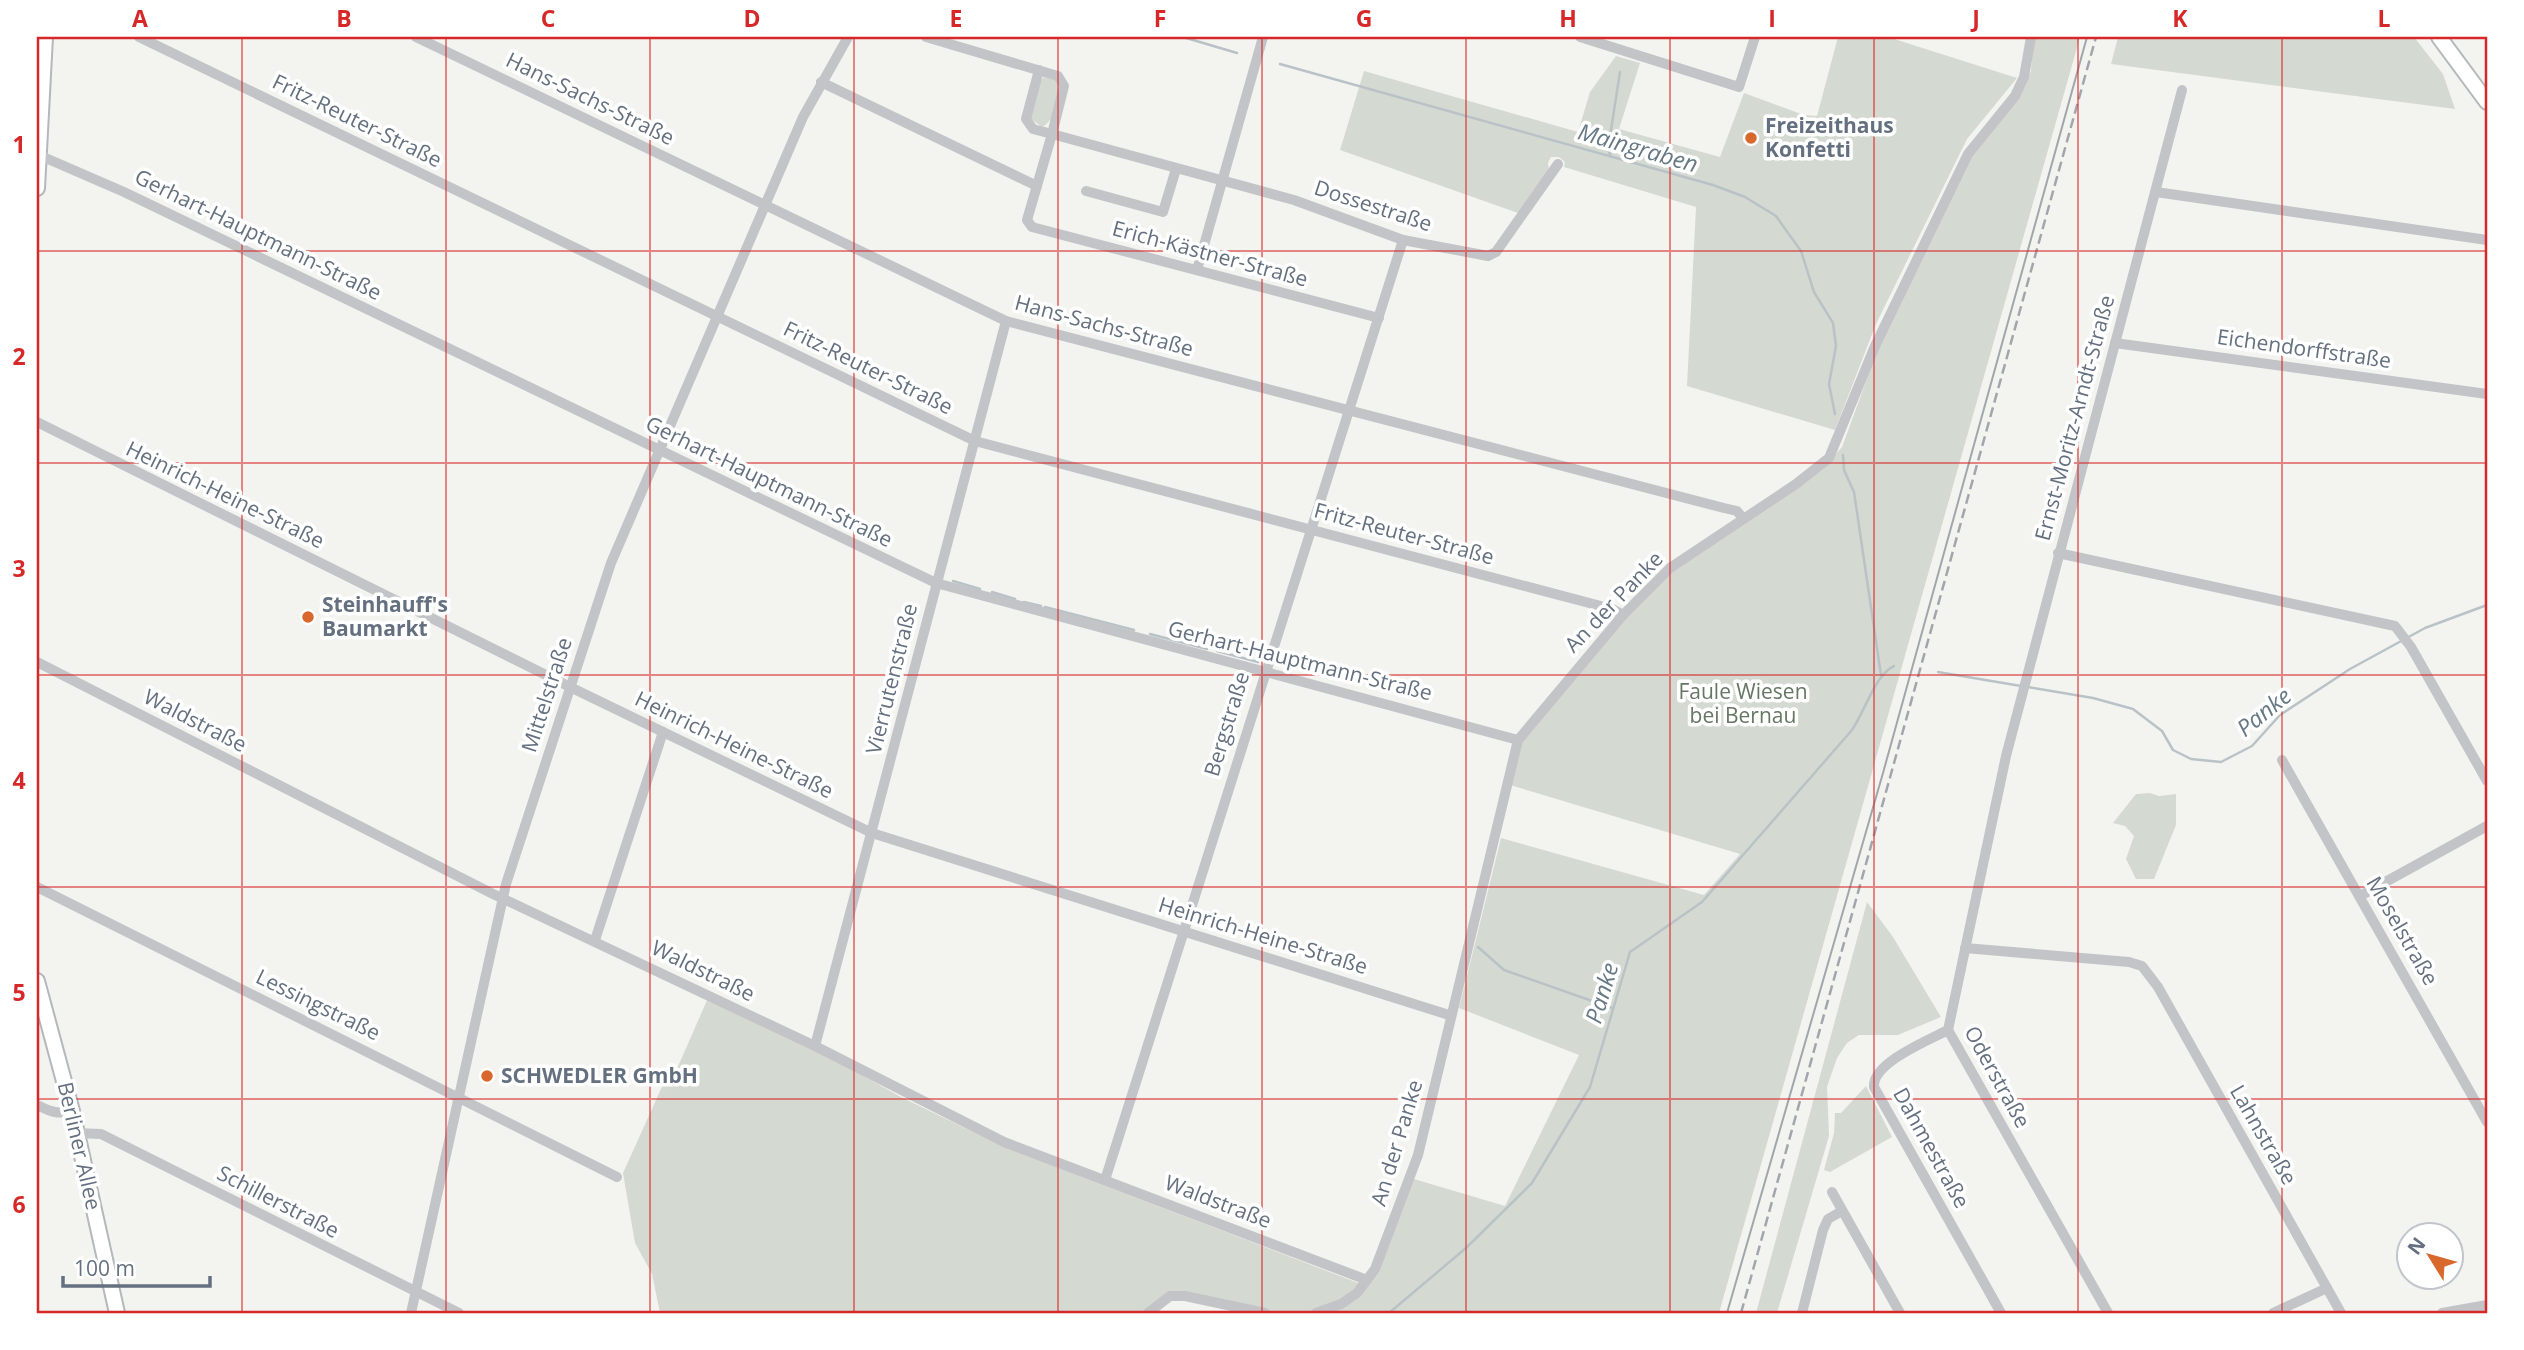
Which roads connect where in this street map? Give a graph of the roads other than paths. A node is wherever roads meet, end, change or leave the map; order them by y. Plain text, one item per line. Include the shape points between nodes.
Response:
1 (46, 37) edge
2 (139, 37) edge
3 (848, 37) edge
4 (926, 37) edge
5 (1263, 37) edge
6 (1580, 37) edge
7 (1755, 37) edge
8 (2031, 37) edge
9 (2439, 37) edge
10 (422, 38) edge
11 (1039, 70) junction
12 (821, 82) junction
13 (2182, 90) dead end
14 (2487, 102) edge
15 (1052, 134) junction
16 (39, 163) edge
17 (1558, 164) dead end
18 (1175, 169) junction
19 (1224, 181) junction
20 (1037, 186) junction
21 (37, 188) edge
22 (1086, 191) dead end
23 (2156, 192) junction
24 (766, 205) junction
25 (1403, 240) junction
26 (2487, 240) edge
27 (1197, 270) junction
28 (718, 317) junction
29 (1379, 318) junction
30 (1006, 321) junction
31 (2115, 342) junction
32 (2487, 394) edge
33 (1348, 410) junction
34 (37, 422) edge
35 (975, 441) junction
36 (659, 451) junction
37 (1742, 517) junction
38 (1310, 529) junction
39 (2058, 553) junction
40 (936, 583) junction
41 (1623, 615) junction
42 (37, 662) edge
43 (1264, 671) junction
44 (570, 687) junction
45 (663, 732) junction
46 (1518, 740) junction
47 (2006, 756) joint
48 (2282, 760) dead end
49 (2487, 781) edge
50 (2487, 826) edge
51 (873, 833) junction
52 (37, 887) edge
53 (2360, 896) junction
54 (502, 899) junction
55 (1183, 932) junction
56 (595, 940) junction
57 (1965, 948) junction
58 (37, 981) edge
59 (1449, 1015) junction
60 (1948, 1030) junction
61 (815, 1046) junction
62 (459, 1096) junction
63 (37, 1105) edge
64 (72, 1111) junction
65 (2487, 1122) edge
66 (78, 1133) junction
67 (617, 1177) dead end
68 (1105, 1180) junction
69 (1832, 1192) dead end
70 (1842, 1211) junction
71 (1367, 1280) junction
72 (2327, 1288) junction
73 (415, 1293) junction
74 (2487, 1305) edge
75 (117, 1313) edge
76 (411, 1313) edge
77 (459, 1313) edge
78 (1148, 1313) edge
79 (1265, 1313) edge
80 (1316, 1313) edge
81 (1802, 1313) edge
82 (1900, 1313) edge
83 (2001, 1313) edge
84 (2108, 1313) edge
85 (2273, 1313) edge
86 (2341, 1313) edge
87 (2442, 1313) edge

1 - 16 street
2 - 28 street, Fritz-Reuter-Straße
3 - 12 street, Mittelstraße
4 - 11 street
5 - 19 street
6 - 7 street via 1739,87
8 - 37 street, An der Panke via 2020,87 1968,153 1875,346 1829,458
9 - 14 street
10 - 24 street, Hans-Sachs-Straße
11 - 15 street via 1056,74 1063,82
11 - 15 street, Dossestraße via 1026,119 1033,129
12 - 20 street
12 - 24 street, Mittelstraße
13 - 23 street, Ernst-Moritz-Arndt-Straße
15 - 18 street, Dossestraße
15 - 20 street
16 - 21 street
16 - 36 street, Gerhart-Hauptmann-Straße via 124,192
17 - 25 street, Dossestraße via 1496,252 1488,256
18 - 19 street, Dossestraße
18 - 22 street via 1163,212
19 - 25 street, Dossestraße via 1294,200
19 - 27 street
20 - 27 street, Erich-Kästner-Straße via 1027,220 1032,227
23 - 26 street
23 - 31 street, Ernst-Moritz-Arndt-Straße
24 - 28 street, Mittelstraße
24 - 30 street, Hans-Sachs-Straße
25 - 29 street, Bergstraße
27 - 29 street, Erich-Kästner-Straße
28 - 35 street, Fritz-Reuter-Straße
28 - 36 street, Mittelstraße
29 - 33 street, Bergstraße
30 - 33 street, Hans-Sachs-Straße
30 - 35 street, Vierrutenstraße
31 - 32 street, Eichendorffstraße
31 - 39 street, Ernst-Moritz-Arndt-Straße
33 - 37 street, Hans-Sachs-Straße via 1724,508
33 - 38 street, Bergstraße
34 - 44 street, Heinrich-Heine-Straße
35 - 38 street, Fritz-Reuter-Straße
35 - 40 street, Vierrutenstraße
36 - 40 street, Gerhart-Hauptmann-Straße
36 - 44 street, Mittelstraße via 611,563
37 - 41 street, An der Panke via 1670,568
38 - 41 street, Fritz-Reuter-Straße
38 - 43 street, Bergstraße
39 - 47 street, Ernst-Moritz-Arndt-Straße
39 - 49 street via 2398,628
40 - 43 street, Gerhart-Hauptmann-Straße
40 - 51 street, Vierrutenstraße
41 - 46 street, An der Panke
42 - 54 street, Waldstraße
43 - 46 street, Gerhart-Hauptmann-Straße
43 - 55 street, Bergstraße
44 - 45 street, Heinrich-Heine-Straße
44 - 54 street, Mittelstraße
45 - 51 street, Heinrich-Heine-Straße
45 - 56 street
46 - 59 street, An der Panke
47 - 57 street, Oderstraße
48 - 53 street, Moselstraße
50 - 53 street
51 - 55 street, Heinrich-Heine-Straße
51 - 61 street, Vierrutenstraße
52 - 62 street, Lessingstraße
53 - 65 street, Moselstraße
54 - 56 street, Waldstraße
54 - 62 street, Mittelstraße
55 - 59 street, Heinrich-Heine-Straße
55 - 68 street, Bergstraße
56 - 61 street, Waldstraße
57 - 60 street, Oderstraße
57 - 72 street, Lahnstraße via 2142,966
58 - 64 street, Berliner Allee
59 - 71 street, An der Panke via 1418,1155
60 - 83 street, Dahmestraße via 1883,1066 1874,1087
60 - 84 street, Oderstraße
61 - 68 street, Waldstraße via 1004,1142
62 - 67 street, Lessingstraße
62 - 73 street, Mittelstraße
63 - 64 street via 50,1112
64 - 66 street, Berliner Allee
66 - 73 street, Schillerstraße via 101,1134
66 - 75 street, Berliner Allee
68 - 71 street, Waldstraße
69 - 70 street
70 - 81 street via 1828,1219 1823,1230
70 - 82 street
71 - 80 street via 1340,1304
72 - 85 street
72 - 86 street, Lahnstraße
73 - 76 street, Mittelstraße
73 - 77 street, Schillerstraße
74 - 87 street
78 - 79 street via 1170,1296 1197,1297

